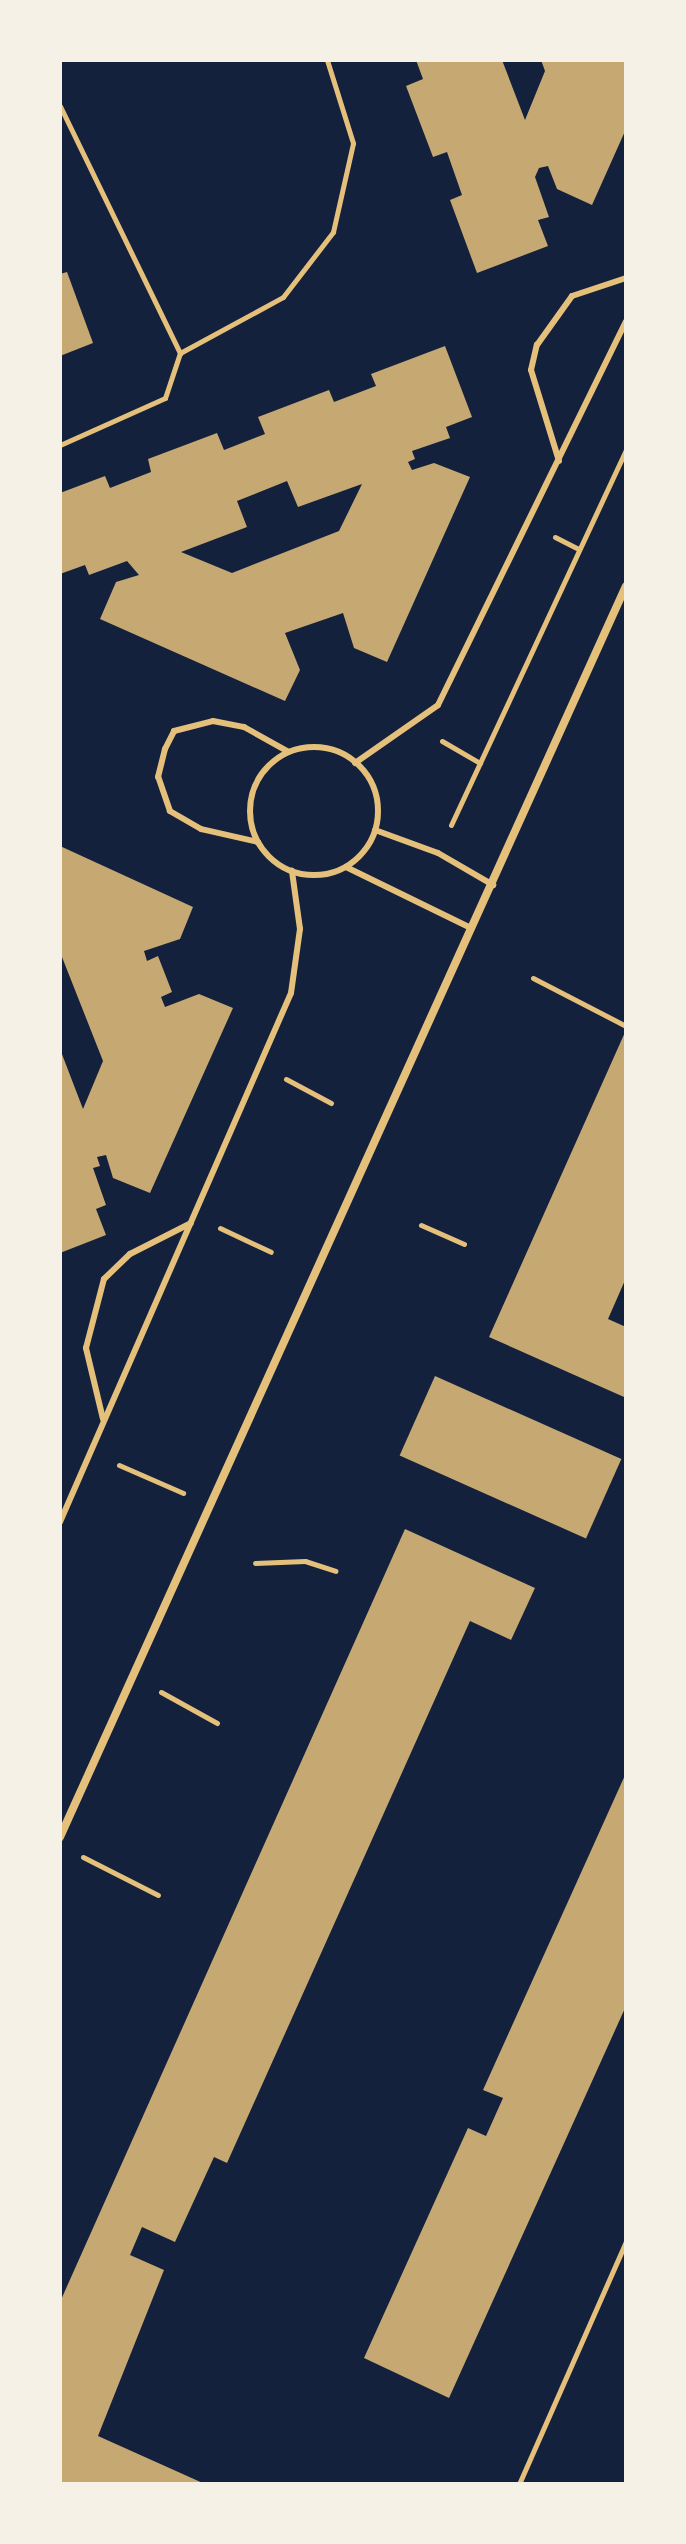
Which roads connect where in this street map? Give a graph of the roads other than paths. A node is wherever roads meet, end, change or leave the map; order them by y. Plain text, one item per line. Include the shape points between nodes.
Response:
1 (626, 278) edge
2 (626, 322) edge
3 (559, 461) junction
4 (626, 586) edge
5 (289, 752) junction
6 (355, 763) junction
7 (375, 830) junction
8 (258, 842) junction
9 (346, 867) junction
10 (292, 871) junction
11 (493, 885) junction
12 (471, 928) junction
13 (191, 1223) junction
14 (103, 1421) junction
15 (60, 1522) edge
16 (60, 1837) edge

1 - 3 lane via 572,296 537,345 531,370
2 - 3 lane
3 - 6 lane via 438,705
4 - 11 street
5 - 6 lane via 324,747
5 - 8 lane via 253,790
5 - 8 lane via 244,727 213,721 174,731 165,749 158,777 170,811 201,829
6 - 7 lane via 371,781
7 - 9 lane
7 - 11 lane via 438,853
8 - 10 lane
9 - 10 lane via 319,875
9 - 12 lane
10 - 13 lane via 298,970
11 - 12 street
12 - 16 street
13 - 14 lane
13 - 14 lane via 130,1254 104,1279 86,1348
14 - 15 lane

